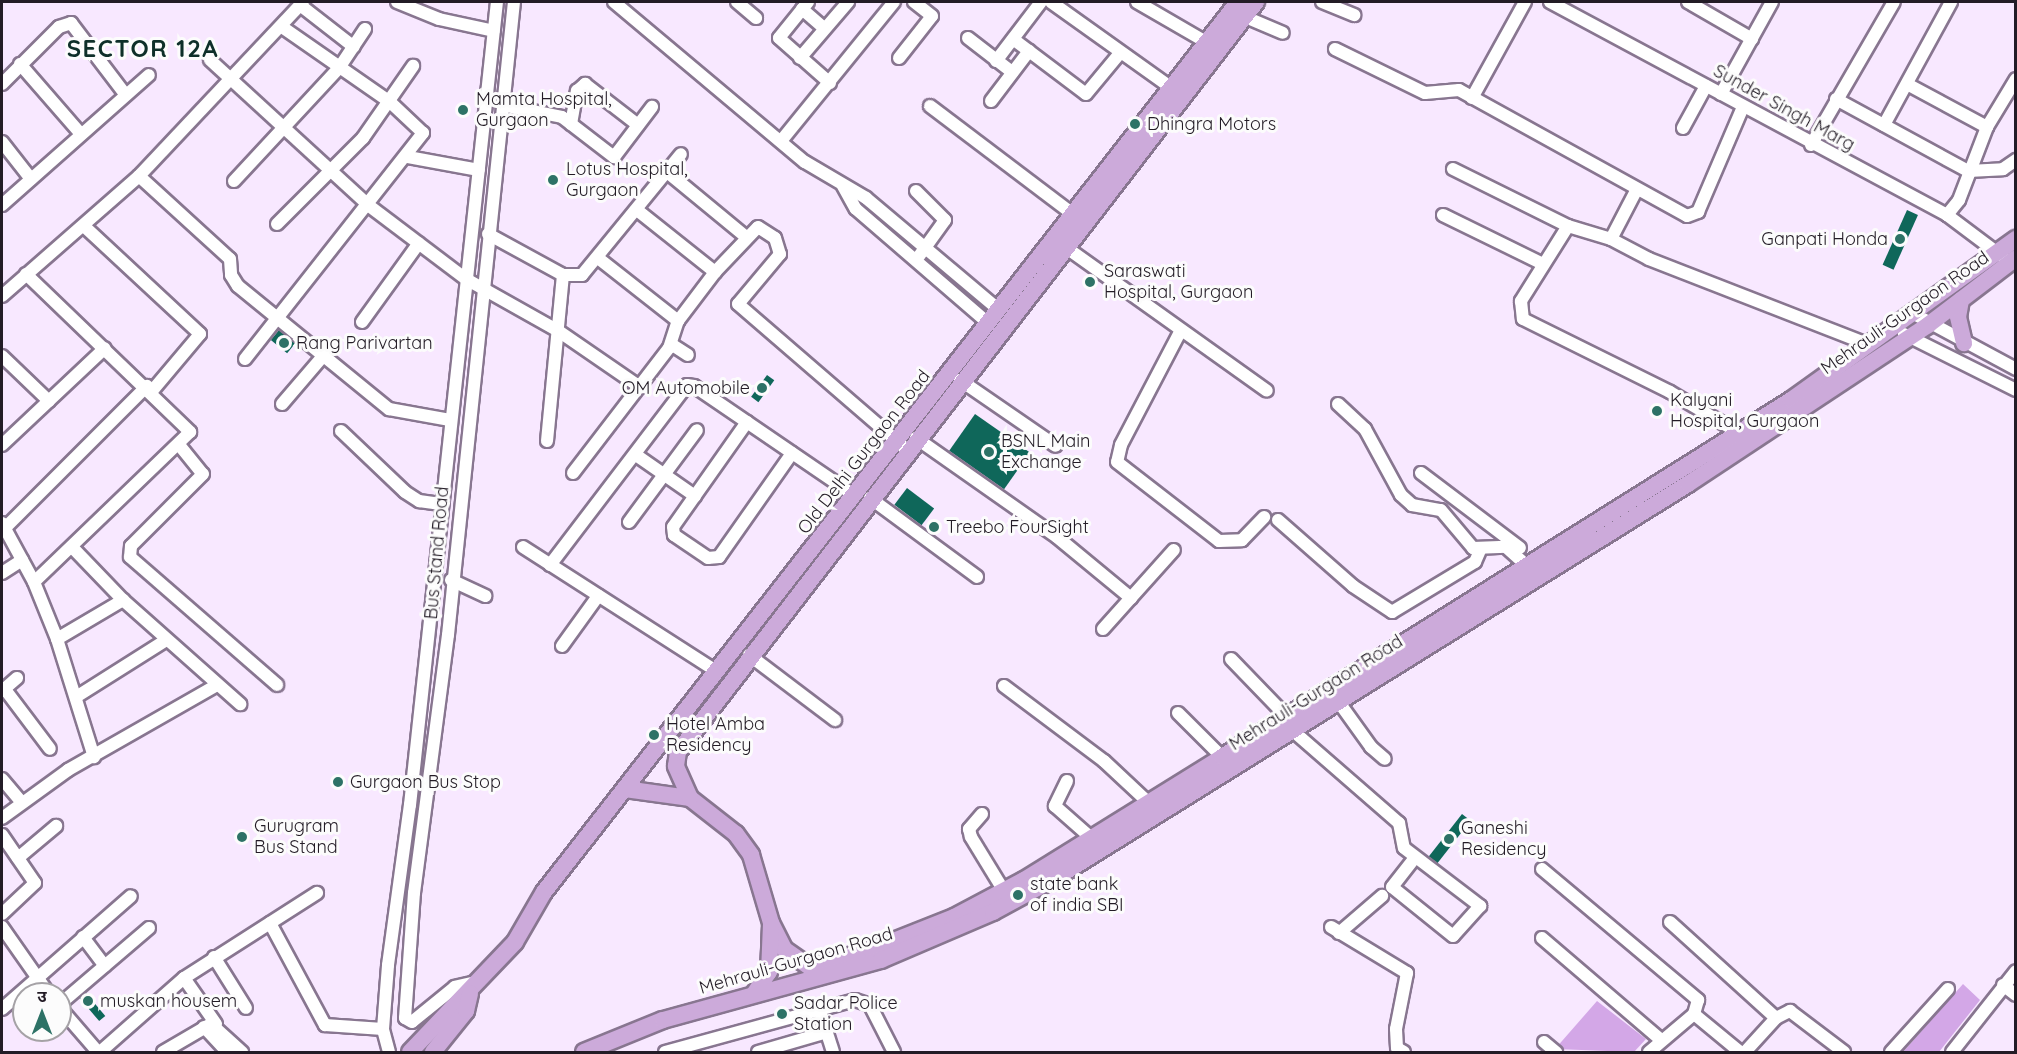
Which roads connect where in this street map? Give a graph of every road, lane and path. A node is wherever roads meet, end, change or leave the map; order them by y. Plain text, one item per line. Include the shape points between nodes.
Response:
1 (397, 2) edge
2 (497, 2) edge
3 (514, 2) edge
4 (737, 2) edge
5 (848, 2) edge
6 (894, 2) edge
7 (914, 2) edge
8 (1041, 2) edge
9 (1051, 2) edge
10 (1137, 2) edge
11 (1256, 2) edge
12 (1322, 2) edge
13 (1525, 2) edge
14 (1550, 2) edge
15 (1688, 2) edge
16 (1773, 2) edge
17 (1894, 2) edge
18 (1951, 2) edge
19 (301, 3) edge
20 (619, 3) edge
21 (805, 5) edge
22 (1241, 9) edge
23 (1354, 15) dead end
24 (756, 18) dead end
25 (282, 27) junction
26 (825, 28) junction
27 (365, 29) dead end
28 (494, 32) junction
29 (1283, 33) dead end
30 (968, 38) dead end
31 (1013, 39) junction
32 (1752, 39) junction
33 (1206, 42) junction
34 (354, 47) junction
35 (1335, 49) dead end
36 (1029, 51) junction
37 (1120, 52) junction
38 (800, 58) junction
39 (899, 58) dead end
40 (210, 60) dead end
41 (996, 61) junction
42 (20, 64) junction
43 (412, 66) dead end
44 (339, 68) junction
45 (1012, 72) junction
46 (149, 75) dead end
47 (232, 81) junction
48 (2015, 81) edge
49 (830, 82) junction
50 (2, 84) edge
51 (1907, 84) junction
52 (1706, 86) junction
53 (1177, 92) junction
54 (125, 94) junction
55 (1721, 94) junction
56 (1472, 98) junction
57 (1836, 99) junction
58 (991, 101) dead end
59 (390, 102) junction
60 (502, 105) junction
61 (930, 106) dead end
62 (652, 107) dead end
63 (1743, 107) junction
64 (571, 124) junction
65 (638, 124) junction
66 (1884, 125) junction
67 (1988, 127) junction
68 (1683, 128) dead end
69 (285, 130) junction
70 (80, 134) junction
71 (781, 141) junction
72 (2, 142) edge
73 (1811, 144) junction
74 (681, 154) dead end
75 (408, 157) junction
76 (2016, 160) edge
77 (1453, 169) dead end
78 (479, 170) junction
79 (330, 171) junction
80 (666, 171) junction
81 (1968, 171) junction
82 (139, 176) junction
83 (31, 178) junction
84 (234, 181) dead end
85 (843, 186) junction
86 (915, 191) dead end
87 (1636, 191) junction
88 (2, 205) edge
89 (368, 205) junction
90 (636, 210) junction
91 (1072, 214) junction
92 (1443, 215) dead end
93 (1947, 215) junction
94 (277, 224) dead end
95 (1568, 226) junction
96 (85, 227) junction
97 (488, 234) junction
98 (746, 237) junction
99 (1611, 239) junction
100 (2016, 239) edge
101 (419, 243) junction
102 (1064, 246) junction
103 (923, 249) junction
104 (598, 258) junction
105 (2007, 258) edge
106 (915, 262) junction
107 (1543, 264) junction
108 (715, 272) junction
109 (26, 274) junction
110 (563, 275) junction
111 (466, 279) junction
112 (482, 286) junction
113 (2, 296) edge
114 (1961, 300) junction
115 (999, 310) junction
116 (1914, 314) junction
117 (275, 316) junction
118 (678, 321) junction
119 (362, 322) dead end
120 (989, 324) junction
121 (1928, 325) junction
122 (1894, 327) junction
123 (557, 330) junction
124 (1180, 332) junction
125 (1909, 337) junction
126 (1964, 343) junction
127 (671, 344) junction
128 (1867, 344) junction
129 (105, 348) junction
130 (324, 355) junction
131 (2, 356) edge
132 (688, 356) dead end
133 (246, 359) dead end
134 (2016, 369) edge
135 (960, 380) junction
136 (640, 387) junction
137 (149, 388) junction
138 (2016, 390) edge
139 (1267, 391) dead end
140 (49, 401) junction
141 (1338, 404) dead end
142 (282, 405) dead end
143 (450, 420) junction
144 (747, 422) junction
145 (697, 430) dead end
146 (341, 431) dead end
147 (1739, 433) junction
148 (547, 441) dead end
149 (906, 443) junction
150 (2, 446) edge
151 (1056, 446) dead end
152 (180, 447) junction
153 (792, 453) junction
154 (636, 455) junction
155 (1420, 472) dead end
156 (573, 473) dead end
157 (666, 476) junction
158 (695, 496) junction
159 (862, 497) junction
160 (441, 504) junction
161 (1264, 517) dead end
162 (1278, 520) dead end
163 (629, 522) dead end
164 (3, 526) edge
165 (72, 547) junction
166 (523, 547) dead end
167 (1174, 550) dead end
168 (1480, 550) junction
169 (22, 560) junction
170 (1536, 564) junction
171 (550, 566) junction
172 (2, 573) edge
173 (977, 577) dead end
174 (451, 579) junction
175 (34, 582) junction
176 (485, 596) dead end
177 (598, 596) junction
178 (1131, 598) junction
179 (123, 600) junction
180 (1103, 628) dead end
181 (429, 631) junction
182 (448, 635) junction
183 (57, 639) junction
184 (166, 640) junction
185 (751, 645) junction
186 (562, 646) dead end
187 (1231, 659) dead end
188 (716, 671) junction
189 (17, 678) dead end
190 (217, 685) junction
191 (277, 685) dead end
192 (1004, 686) dead end
193 (3, 690) edge
194 (76, 697) junction
195 (1338, 701) junction
196 (240, 704) dead end
197 (1178, 713) dead end
198 (835, 720) dead end
199 (1290, 723) junction
200 (50, 749) dead end
201 (1245, 752) junction
202 (94, 757) junction
203 (1222, 757) junction
204 (1385, 759) dead end
205 (2, 779) edge
206 (1067, 781) dead end
207 (625, 789) junction
208 (690, 798) junction
209 (21, 802) junction
210 (1149, 803) junction
211 (982, 814) dead end
212 (2, 818) edge
213 (56, 826) dead end
214 (2, 835) edge
215 (1089, 836) junction
216 (18, 858) junction
217 (1415, 858) junction
218 (1542, 869) dead end
219 (1004, 891) junction
220 (317, 893) dead end
221 (131, 896) dead end
222 (1382, 896) dead end
223 (2, 914) edge
224 (1670, 922) dead end
225 (270, 923) junction
226 (771, 923) junction
227 (2, 927) edge
228 (149, 928) dead end
229 (83, 937) junction
230 (1542, 938) dead end
231 (214, 957) junction
232 (105, 966) junction
233 (2016, 971) edge
234 (184, 978) junction
235 (38, 979) junction
236 (40, 982) edge
237 (2003, 985) junction
238 (475, 986) junction
239 (1947, 989) dead end
240 (753, 994) junction
241 (72, 995) edge
242 (2016, 995) edge
243 (246, 1008) dead end
244 (819, 1008) junction
245 (2, 1009) edge
246 (1694, 1014) junction
247 (1776, 1018) junction
248 (72, 1020) edge
249 (214, 1027) junction
250 (383, 1029) junction
251 (827, 1032) junction
252 (1661, 1040) junction
253 (1544, 1042) dead end
254 (99, 1053) edge
255 (163, 1053) edge
256 (227, 1053) edge
257 (242, 1053) edge
258 (388, 1053) edge
259 (410, 1053) edge
260 (433, 1053) edge
261 (584, 1053) edge
262 (665, 1053) edge
263 (758, 1053) edge
264 (833, 1053) edge
265 (894, 1053) edge
266 (1404, 1053) edge
267 (1556, 1053) edge
268 (1649, 1053) edge
269 (1740, 1053) edge
270 (1745, 1053) edge
271 (1844, 1053) edge
272 (1891, 1053) edge
273 (1952, 1053) edge

1 - 28 street via 439,19
2 - 28 street, Bus Stand Road
3 - 60 street, Bus Stand Road
4 - 24 street
5 - 26 street
6 - 49 street
7 - 39 street via 932,16
8 - 31 street
9 - 37 street
10 - 33 street
11 - 22 main road, Old Delhi Gurgaon Road
12 - 23 street
13 - 56 street
14 - 52 street, Sunder Singh Marg
15 - 32 street
16 - 32 street
17 - 57 street
18 - 51 street
19 - 25 street
19 - 34 street
20 - 71 street
21 - 26 street
21 - 38 street via 779,38
22 - 29 street
22 - 33 main road, Old Delhi Gurgaon Road
22 - 53 main road, Old Delhi Gurgaon Road
25 - 44 street
25 - 47 street
26 - 38 street
27 - 34 street
28 - 78 street, Bus Stand Road
30 - 41 street
31 - 36 street
31 - 41 street
32 - 55 street
33 - 53 main road, Old Delhi Gurgaon Road
34 - 44 street
35 - 56 street via 1425,93 1459,90
36 - 37 street via 1086,94
36 - 45 street
37 - 53 street
38 - 49 street
40 - 47 street
41 - 45 street
42 - 50 street
42 - 54 street via 58,27 72,23
42 - 70 street
43 - 59 street
44 - 59 street
44 - 69 street
45 - 58 street
46 - 54 street
47 - 69 street
47 - 82 street
48 - 67 street
49 - 71 street
51 - 66 street
51 - 67 street
52 - 55 street, Sunder Singh Marg
52 - 68 street
53 - 91 main road, Old Delhi Gurgaon Road
53 - 102 main road, Old Delhi Gurgaon Road
54 - 70 street
55 - 63 street, Sunder Singh Marg
56 - 87 street
57 - 66 street
57 - 73 street
59 - 75 street via 422,127 422,137
59 - 79 street
60 - 64 street via 548,111
60 - 97 street, Bus Stand Road
61 - 91 street
62 - 65 street
63 - 73 street, Sunder Singh Marg
63 - 87 street via 1698,212 1687,216
64 - 65 street via 614,157
64 - 65 street via 577,91 585,84
66 - 81 street
67 - 81 street
69 - 79 street
69 - 84 street
70 - 83 street
71 - 85 street
72 - 83 street
73 - 93 street, Sunder Singh Marg
74 - 80 street
75 - 78 street
75 - 89 street
76 - 81 street via 2003,169
77 - 95 street
78 - 111 street, Bus Stand Road
79 - 89 street
79 - 94 street
80 - 90 street
80 - 98 street
81 - 93 street via 1959,200
82 - 96 street
82 - 117 street via 230,259 232,280
83 - 88 street
85 - 103 street via 866,198
85 - 106 street via 856,208
86 - 103 street via 945,220
87 - 99 street
89 - 101 street
89 - 117 street
90 - 104 street
90 - 108 street
91 - 115 main road, Old Delhi Gurgaon Road
92 - 107 street
93 - 105 street, Sunder Singh Marg
95 - 99 street
95 - 107 street
96 - 109 street
96 - 137 street via 200,334
97 - 110 street
97 - 112 street, Bus Stand Road
98 - 108 street
98 - 149 street via 762,227 781,249 738,304
99 - 128 street via 1649,259
100 - 105 main road, Mehrauli-Gurgaon Road
101 - 111 street
101 - 119 street
102 - 124 street
102 - 135 main road, Old Delhi Gurgaon Road
103 - 106 street
103 - 115 street
104 - 110 street via 582,275
104 - 118 street
105 - 114 main road, Mehrauli-Gurgaon Road
105 - 116 main road, Mehrauli-Gurgaon Road
106 - 120 street
107 - 147 street via 1521,302 1523,319 1670,392
108 - 118 street
109 - 113 street
109 - 129 street
110 - 123 street
111 - 112 street
111 - 143 street, Bus Stand Road
112 - 123 street
112 - 174 street, Bus Stand Road
114 - 121 main road, Mehrauli-Gurgaon Road
114 - 126 main road via 1958,317
115 - 120 main road, Old Delhi Gurgaon Road
116 - 121 street
116 - 122 main road, Mehrauli-Gurgaon Road
117 - 130 street
117 - 133 street
118 - 127 street
120 - 149 main road, Old Delhi Gurgaon Road
121 - 125 main road, Mehrauli-Gurgaon Road
121 - 126 street
122 - 125 street
122 - 128 main road, Mehrauli-Gurgaon Road
123 - 136 street
123 - 148 street
124 - 139 street
124 - 161 street via 1121,445 1118,462 1219,541 1242,540
125 - 138 street
125 - 170 main road, Mehrauli-Gurgaon Road via 1688,484
126 - 134 street
127 - 132 street
127 - 136 street
128 - 147 main road, Mehrauli-Gurgaon Road
129 - 137 street
129 - 140 street
130 - 142 street
130 - 143 street via 393,412
131 - 140 street
135 - 149 main road, Old Delhi Gurgaon Road
135 - 151 street
136 - 156 street
137 - 152 street via 189,429 190,436
137 - 164 street
140 - 150 street
141 - 168 street via 1365,429 1401,495 1412,505 1442,510
143 - 160 street, Bus Stand Road
144 - 153 street
144 - 154 street via 687,385
144 - 158 street
145 - 157 street
146 - 160 street via 405,492 419,501
147 - 170 main road, Mehrauli-Gurgaon Road
149 - 159 main road, Old Delhi Gurgaon Road
149 - 178 street via 1057,537
152 - 165 street
152 - 191 street via 203,474 131,546 130,557
153 - 158 street via 714,558 672,531
153 - 159 street
154 - 157 street
154 - 171 street
155 - 170 street
157 - 158 street
157 - 163 street
159 - 173 street
159 - 185 main road, Old Delhi Gurgaon Road
160 - 181 street, Bus Stand Road
162 - 168 street via 1353,586 1392,612 1475,562
164 - 169 street
165 - 175 street
165 - 179 street
166 - 171 street
167 - 178 street
168 - 170 street via 1506,547
169 - 172 street
169 - 175 street
170 - 195 main road, Mehrauli-Gurgaon Road
170 - 199 main road, Mehrauli-Gurgaon Road
171 - 177 street
174 - 176 street
174 - 182 street, Bus Stand Road
175 - 183 street
177 - 186 street
177 - 188 street
178 - 180 street
179 - 183 street
179 - 184 street
181 - 182 street
181 - 250 street, Bus Stand Road
182 - 238 street, Bus Stand Road via 414,893 405,1018 412,1022 455,987
183 - 194 street
184 - 190 street
184 - 194 street
185 - 188 main road, Old Delhi Gurgaon Road
185 - 198 street
185 - 208 main road, Old Delhi Gurgaon Road via 678,752 676,766
187 - 199 street
188 - 207 main road, Old Delhi Gurgaon Road
189 - 193 street
190 - 196 street
190 - 202 street
192 - 210 street via 1104,761
193 - 200 street
194 - 202 street
195 - 199 main road, Mehrauli-Gurgaon Road
195 - 204 street via 1371,747
197 - 203 street
199 - 201 main road, Mehrauli-Gurgaon Road
199 - 217 street via 1399,823 1400,845
201 - 203 main road, Mehrauli-Gurgaon Road
201 - 240 main road, Mehrauli-Gurgaon Road via 993,912 881,960
202 - 209 street
203 - 210 main road, Mehrauli-Gurgaon Road
205 - 209 street
206 - 215 street via 1055,806
207 - 208 main road
207 - 238 main road, Old Delhi Gurgaon Road via 544,892 525,928
208 - 226 main road via 746,845
209 - 212 street
210 - 215 main road, Mehrauli-Gurgaon Road
211 - 219 street via 969,829 971,837
213 - 216 street
214 - 216 street
215 - 219 main road, Mehrauli-Gurgaon Road
216 - 223 street via 35,883
217 - 217 street via 1480,906 1453,936 1392,887
218 - 246 street via 1698,1000
219 - 226 main road, Mehrauli-Gurgaon Road via 882,946 810,967 784,949
220 - 225 street
221 - 229 street
222 - 266 street via 1335,930 1407,972 1396,1029 1397,1048
224 - 247 street
225 - 231 street
225 - 250 street via 325,1025
226 - 240 main road via 769,972
227 - 235 street
228 - 232 street
229 - 232 street
229 - 235 street
230 - 252 street
231 - 234 street
231 - 243 street
232 - 241 street
233 - 237 street
234 - 249 street
234 - 254 street
235 - 236 street
235 - 245 street
237 - 242 street
237 - 273 street
238 - 259 main road
238 - 260 main road via 466,1011
239 - 272 street
240 - 261 main road, Mehrauli-Gurgaon Road via 663,1020
244 - 251 street
244 - 262 street
244 - 265 street via 855,999 870,1005
246 - 252 street
246 - 269 street
247 - 270 street
247 - 271 street via 1797,1013
248 - 254 street
249 - 255 street
249 - 256 street
249 - 257 street
250 - 258 street, Bus Stand Road
251 - 263 street
251 - 264 street
252 - 268 street
253 - 267 street

